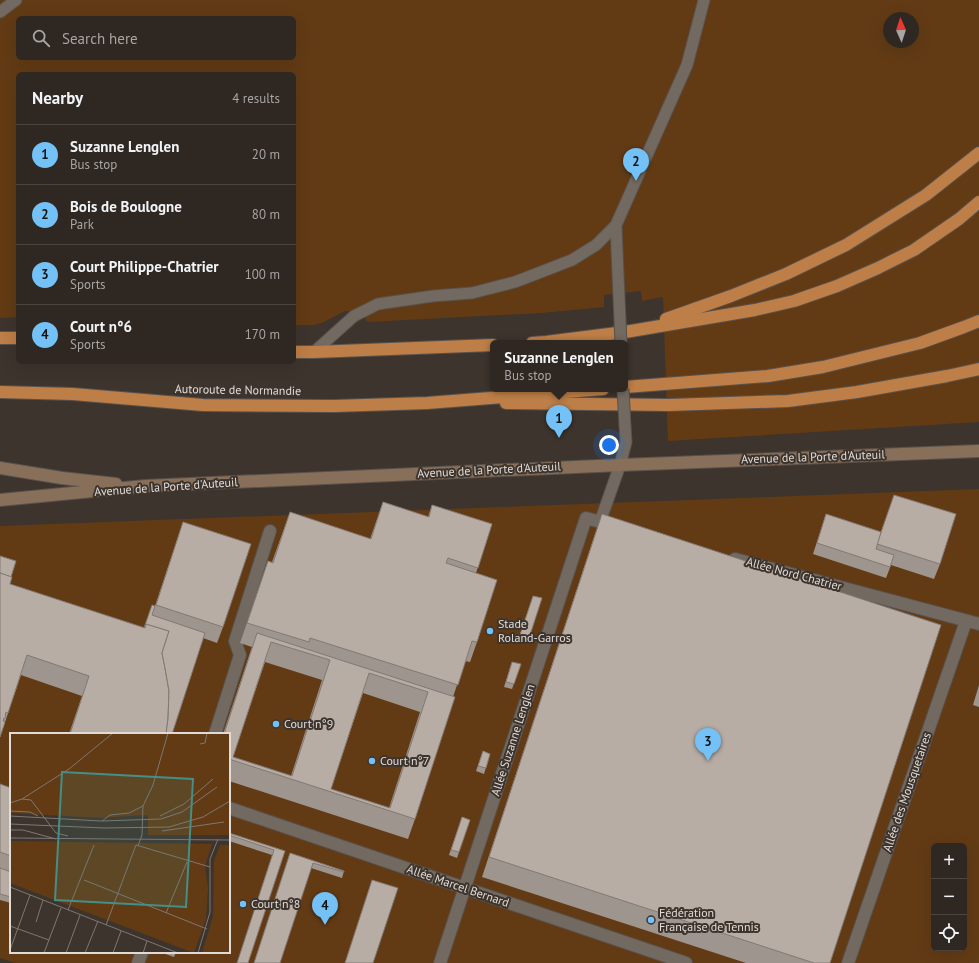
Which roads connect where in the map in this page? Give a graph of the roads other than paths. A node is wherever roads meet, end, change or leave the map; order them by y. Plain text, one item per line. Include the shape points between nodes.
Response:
1 (16, 0) edge
2 (704, 0) edge
3 (0, 12) edge
4 (979, 153) edge
5 (979, 202) edge
6 (616, 225) junction
7 (979, 321) edge
8 (623, 337) edge
9 (0, 338) edge
10 (16, 338) edge
11 (577, 340) edge
12 (490, 345) edge
13 (296, 352) edge
14 (314, 352) junction
15 (979, 369) edge
16 (628, 388) edge
17 (0, 392) edge
18 (563, 392) edge
19 (624, 392) edge
20 (427, 402) junction
21 (979, 452) edge
22 (620, 465) junction
23 (0, 468) edge
24 (145, 486) junction
25 (0, 500) edge
26 (600, 522) junction
27 (623, 529) edge
28 (270, 531) dead end
29 (722, 555) edge
30 (966, 621) junction
31 (979, 624) edge
32 (215, 733) edge
33 (230, 808) edge
34 (464, 888) junction
35 (142, 953) edge
36 (138, 963) edge
37 (440, 963) edge
38 (686, 963) edge
39 (848, 963) edge

1 - 3 lane
2 - 6 lane via 687,64
4 - 8 highway via 926,195 846,245 786,274
5 - 8 highway via 914,250 837,286 794,301
6 - 8 lane, bridge
6 - 14 lane via 596,244 572,260 515,282 472,293 378,304 354,316
7 - 16 highway via 920,343 823,368 768,376
8 - 11 highway
9 - 10 highway
12 - 14 highway
13 - 14 highway
15 - 20 highway via 857,392 788,401 669,405
17 - 20 highway, Autoroute de Normandie via 73,394 203,406 334,406
18 - 20 highway
19 - 22 lane, bridge via 626,442
21 - 22 main road, Avenue de la Porte d'Auteuil
22 - 24 main road, Avenue de la Porte d'Auteuil
22 - 26 lane
23 - 24 main road via 62,478
24 - 25 main road, Avenue de la Porte d'Auteuil
26 - 27 street
26 - 34 street, Allée Suzanne Lenglen via 586,518
28 - 32 street via 235,640 240,655
29 - 30 street, Allée Nord Chatrier
30 - 31 street, Allée Nord Chatrier
30 - 39 street, Allée des Mousquetaires
33 - 34 street, Allée Marcel Bernard
34 - 37 street, Allée Suzanne Lenglen
34 - 38 street, Allée Marcel Bernard
35 - 36 street

